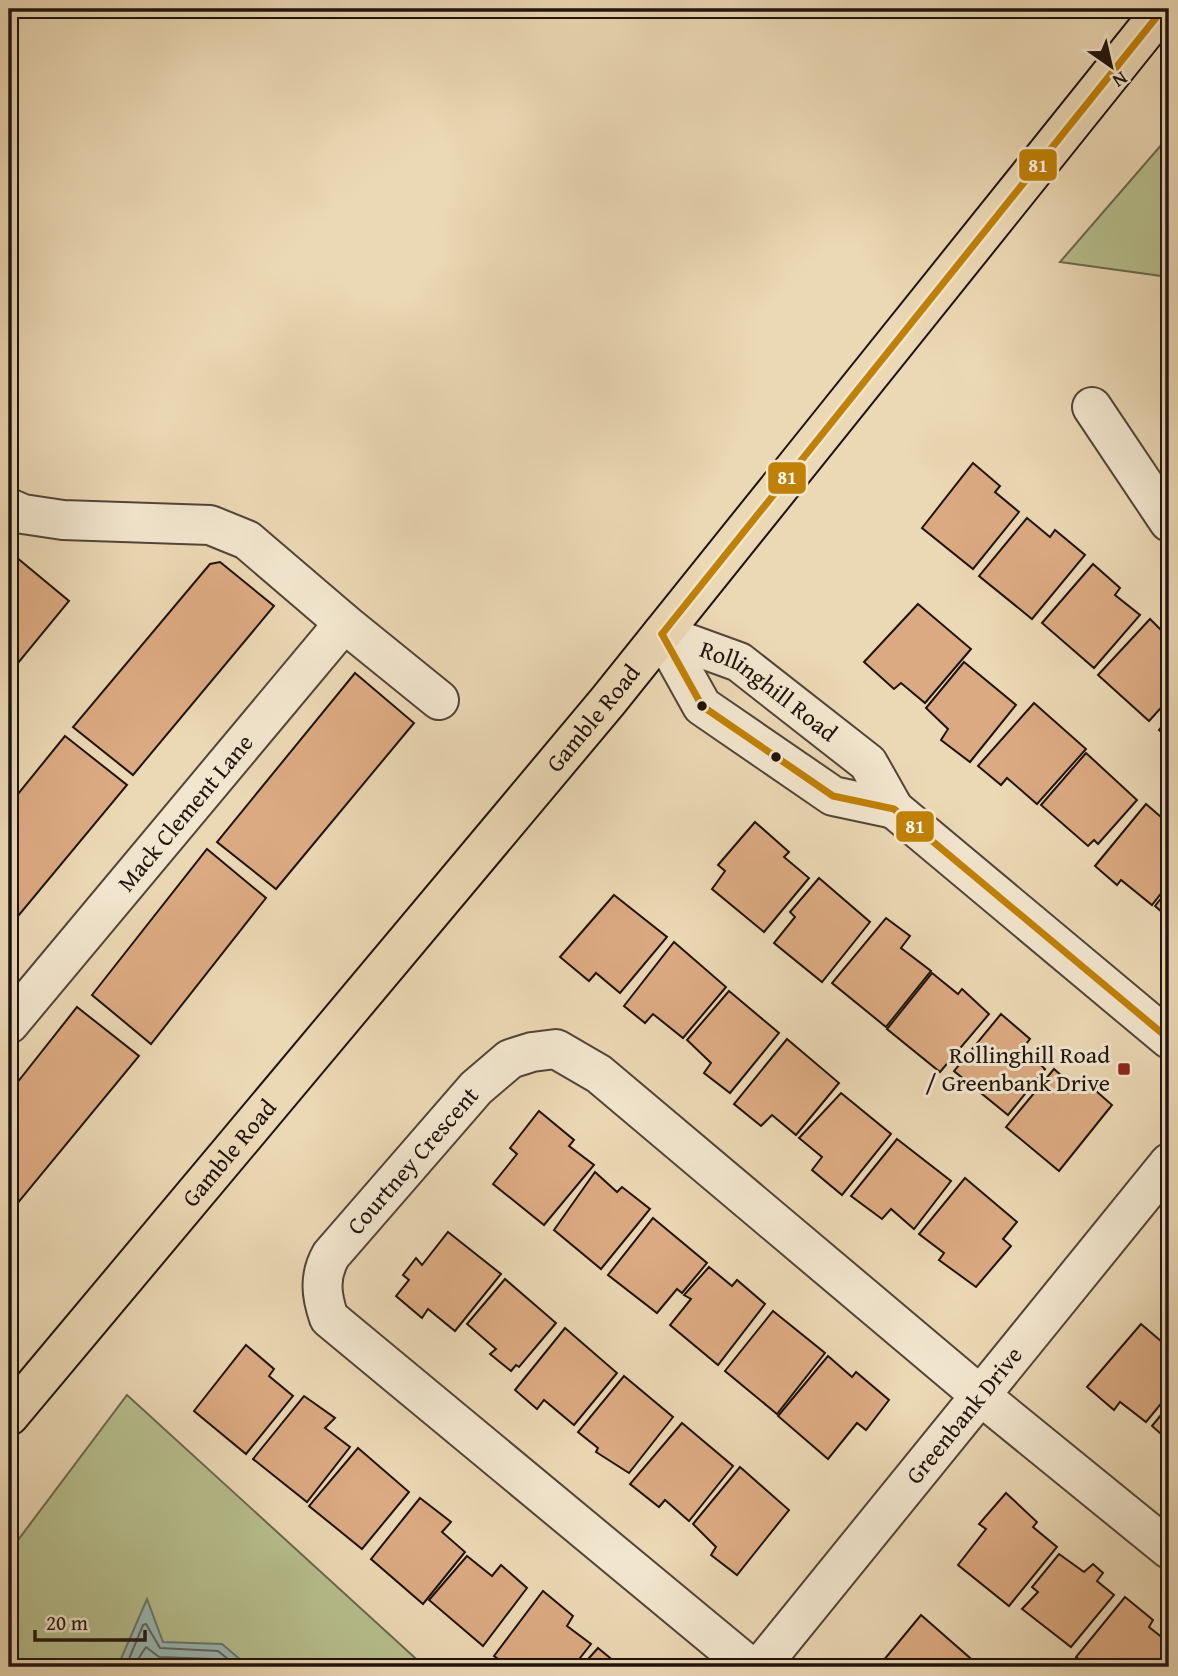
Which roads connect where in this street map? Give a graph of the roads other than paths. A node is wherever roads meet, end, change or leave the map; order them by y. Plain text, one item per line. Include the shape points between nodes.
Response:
1 (1163, 9) edge
2 (1092, 407) dead end
3 (9, 509) edge
4 (1169, 522) edge
5 (344, 623) junction
6 (662, 634) junction
7 (439, 700) dead end
8 (894, 809) junction
9 (15, 1004) edge
10 (1169, 1039) edge
11 (1169, 1163) edge
12 (981, 1396) junction
13 (9, 1416) edge
14 (1169, 1549) edge
15 (750, 1667) edge
16 (760, 1667) edge

1 - 6 main road, Gamble Road
2 - 4 street
3 - 5 street via 63,520 210,525 247,540
5 - 7 street
5 - 9 street, Mack Clement Lane
6 - 8 street, Rollinghill Road via 739,662 868,763
6 - 8 street, Rollinghill Road via 702,706 833,796
6 - 13 main road, Gamble Road
8 - 10 street, Rollinghill Road
11 - 12 street, Greenbank Drive
12 - 14 street, Courtney Crescent
12 - 15 street, Courtney Crescent via 599,1074 556,1049 510,1059 476,1088 340,1244 323,1268 321,1297 329,1318
12 - 16 street, Greenbank Drive

